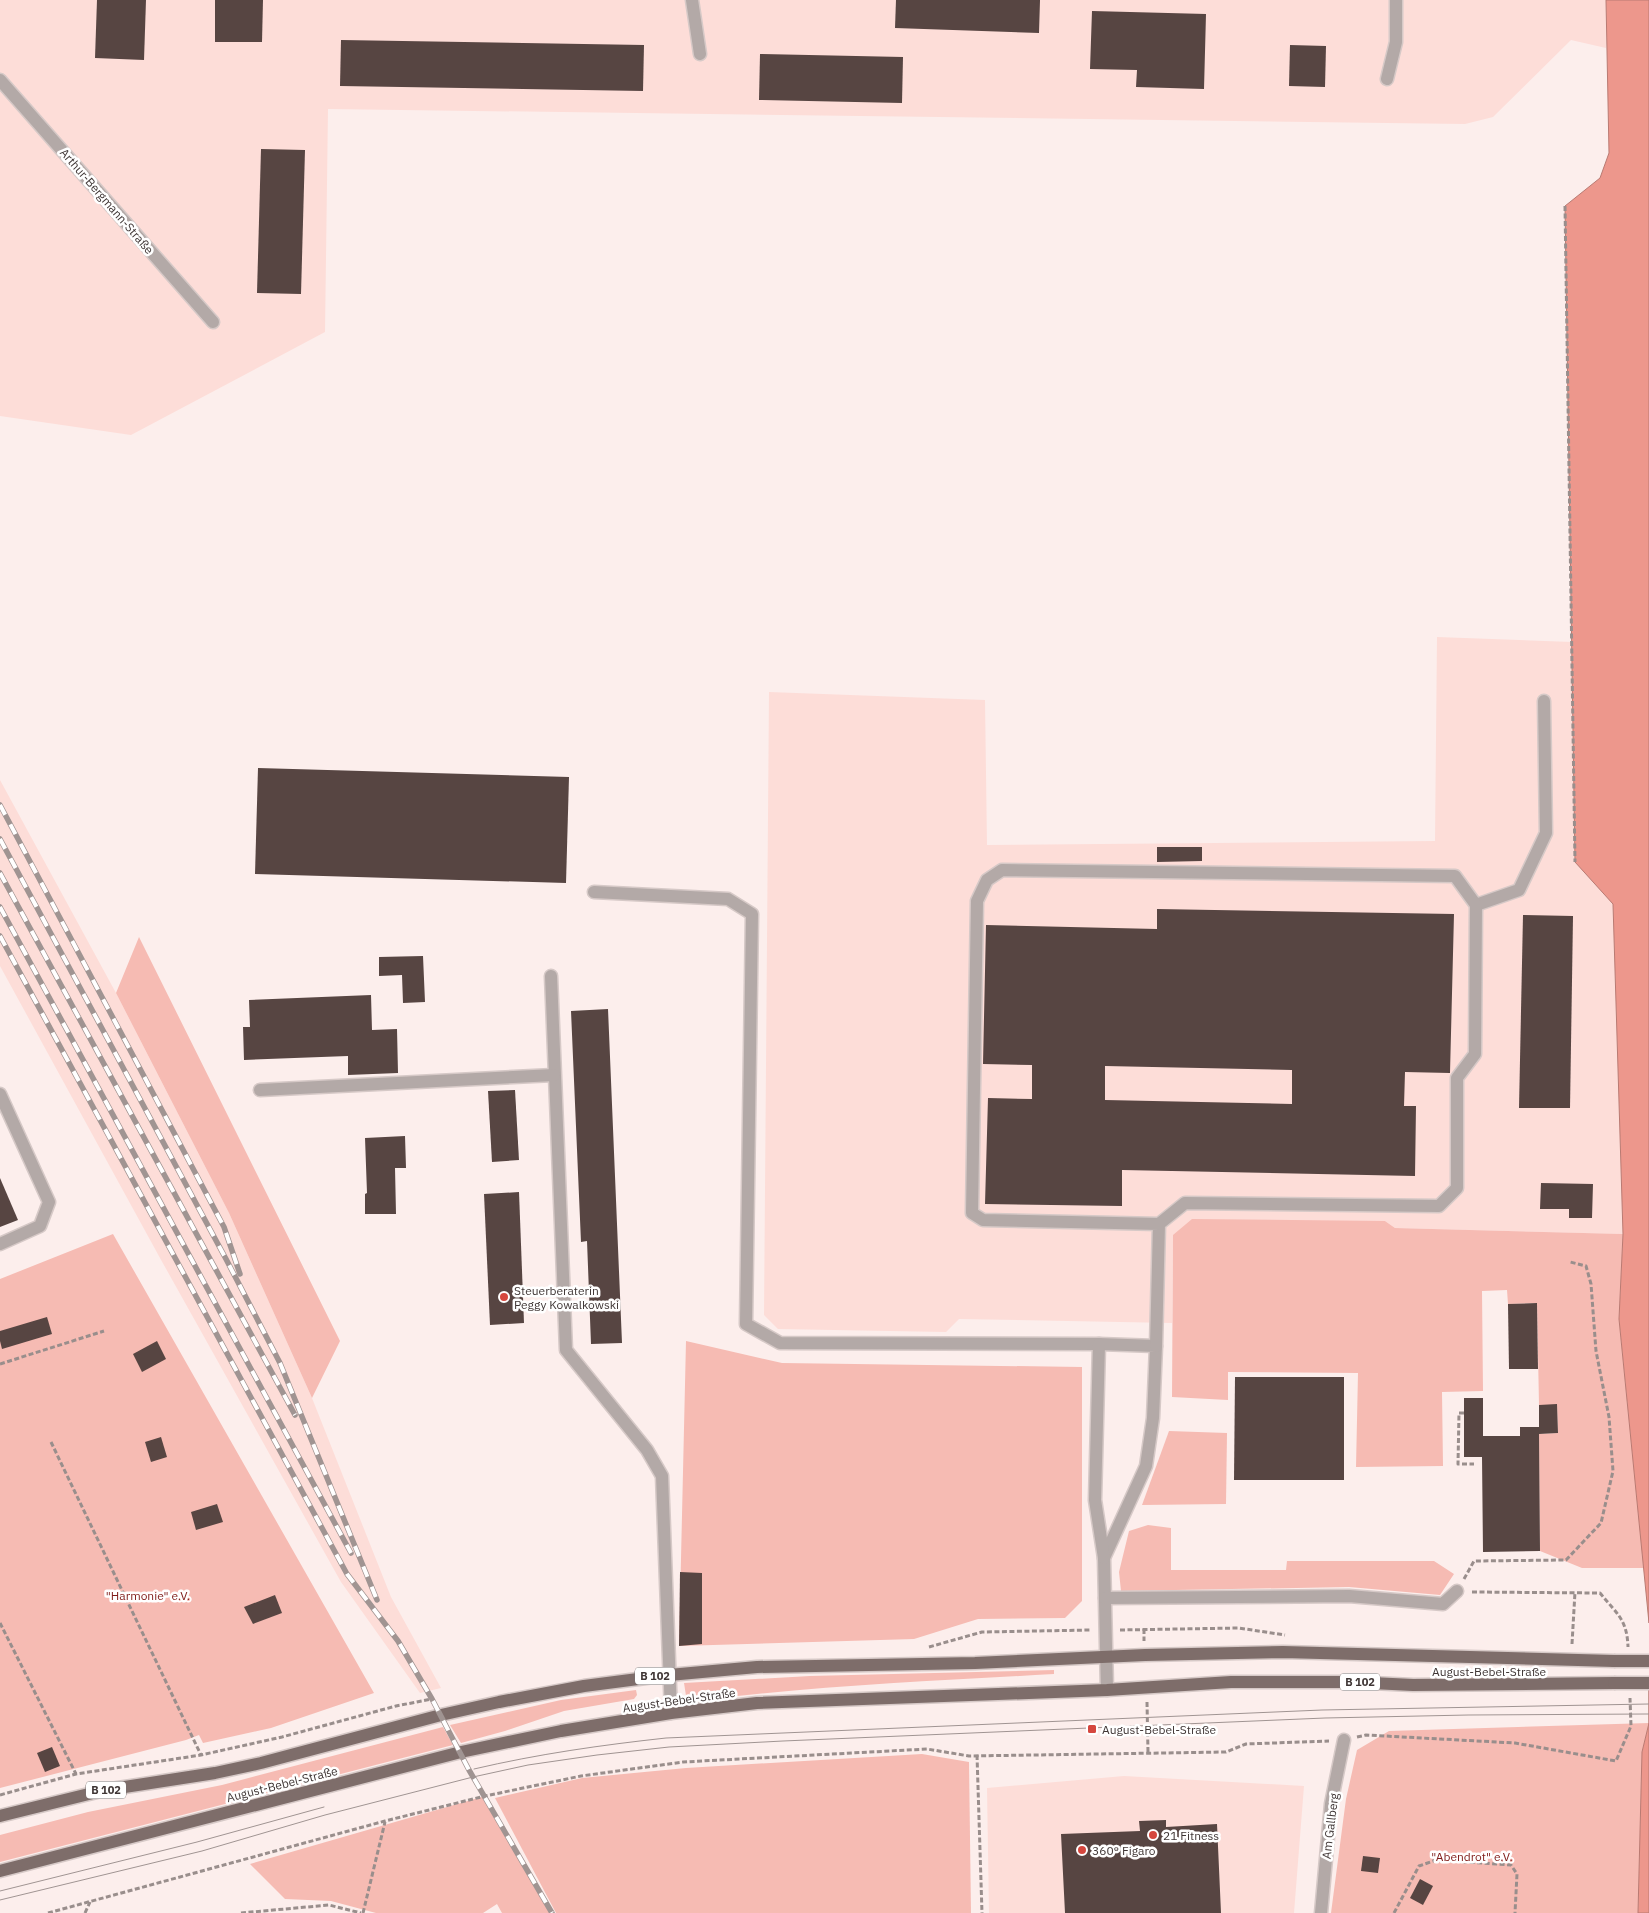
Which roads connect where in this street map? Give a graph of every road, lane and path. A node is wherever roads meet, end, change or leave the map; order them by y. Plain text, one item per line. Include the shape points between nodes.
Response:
1 (692, 0) edge
2 (1396, 0) edge
3 (700, 54) dead end
4 (1387, 79) dead end
5 (0, 80) edge
6 (1565, 206) dead end
7 (213, 322) dead end
8 (1544, 701) dead end
9 (1576, 862) dead end
10 (594, 892) dead end
11 (1476, 905) junction
12 (550, 976) dead end
13 (554, 1076) junction
14 (260, 1090) dead end
15 (0, 1094) edge
16 (1159, 1224) junction
17 (0, 1244) edge
18 (1570, 1262) dead end
19 (104, 1331) dead end
20 (1099, 1344) junction
21 (1156, 1346) junction
22 (0, 1364) edge
23 (1464, 1413) dead end
24 (51, 1442) dead end
25 (1474, 1464) dead end
26 (1104, 1558) junction
27 (1457, 1591) junction
28 (1575, 1592) junction
29 (1105, 1598) junction
30 (0, 1623) edge
31 (1627, 1631) dead end
32 (1572, 1645) dead end
33 (1106, 1657) junction
34 (1649, 1661) edge
35 (669, 1675) junction
36 (1649, 1683) edge
37 (1107, 1690) junction
38 (671, 1713) junction
39 (1631, 1726) dead end
40 (1344, 1740) junction
41 (201, 1755) dead end
42 (977, 1756) junction
43 (76, 1774) dead end
44 (0, 1816) edge
45 (385, 1821) junction
46 (0, 1871) edge
47 (90, 1902) junction
48 (48, 1913) edge
49 (85, 1913) edge
50 (241, 1913) edge
51 (362, 1913) edge
52 (982, 1913) edge
53 (1320, 1913) edge
54 (1394, 1913) edge
55 (1515, 1913) edge

1 - 3 street
2 - 4 street via 1396,42
5 - 7 street, Arthur-Bergmann-Straße
6 - 9 path
8 - 11 street via 1546,833 1519,890
10 - 20 street via 728,899 752,914 746,1324 780,1343
11 - 16 street via 1475,1054 1458,1078 1457,1188 1440,1206 1185,1203
11 - 16 street via 1455,876 1002,870 987,880 976,901 972,1214 983,1220
12 - 13 street
13 - 14 street
13 - 35 street via 566,1350 647,1450 662,1476
15 - 17 street via 49,1202 40,1226
16 - 21 street
18 - 27 path via 1586,1266 1591,1284 1596,1351 1609,1417 1614,1471 1600,1523 1566,1560 1474,1561
19 - 22 path
20 - 21 street
20 - 26 street via 1095,1500
21 - 26 street via 1153,1418 1146,1466
23 - 25 path via 1459,1413 1458,1464
24 - 41 path
26 - 29 street
27 - 28 path
27 - 29 street via 1443,1604 1349,1596
28 - 31 path via 1600,1593 1623,1620
28 - 32 path
29 - 33 street
30 - 43 path
33 - 34 main road, August-Bebel-Straße / B 102, bridge via 1283,1652
33 - 35 main road, August-Bebel-Straße / B 102 via 975,1663 767,1666
33 - 37 street
35 - 38 street
35 - 44 main road, August-Bebel-Straße / B 102 via 499,1702 262,1763 105,1790
36 - 37 main road, August-Bebel-Straße / B 102, bridge via 1413,1685 1231,1682
37 - 38 main road, August-Bebel-Straße / B 102 via 757,1703
38 - 46 main road, August-Bebel-Straße / B 102 via 461,1752
39 - 40 path via 1616,1761 1515,1743 1366,1735
40 - 42 path via 1246,1744 1226,1752
40 - 53 street, Am Gallberg via 1331,1804
42 - 45 path via 927,1749 683,1762 581,1776
42 - 52 path
45 - 47 path
45 - 51 path
47 - 48 path
47 - 49 path
50 - 51 path via 329,1905
54 - 55 path via 1419,1866 1436,1860 1511,1865 1517,1874

